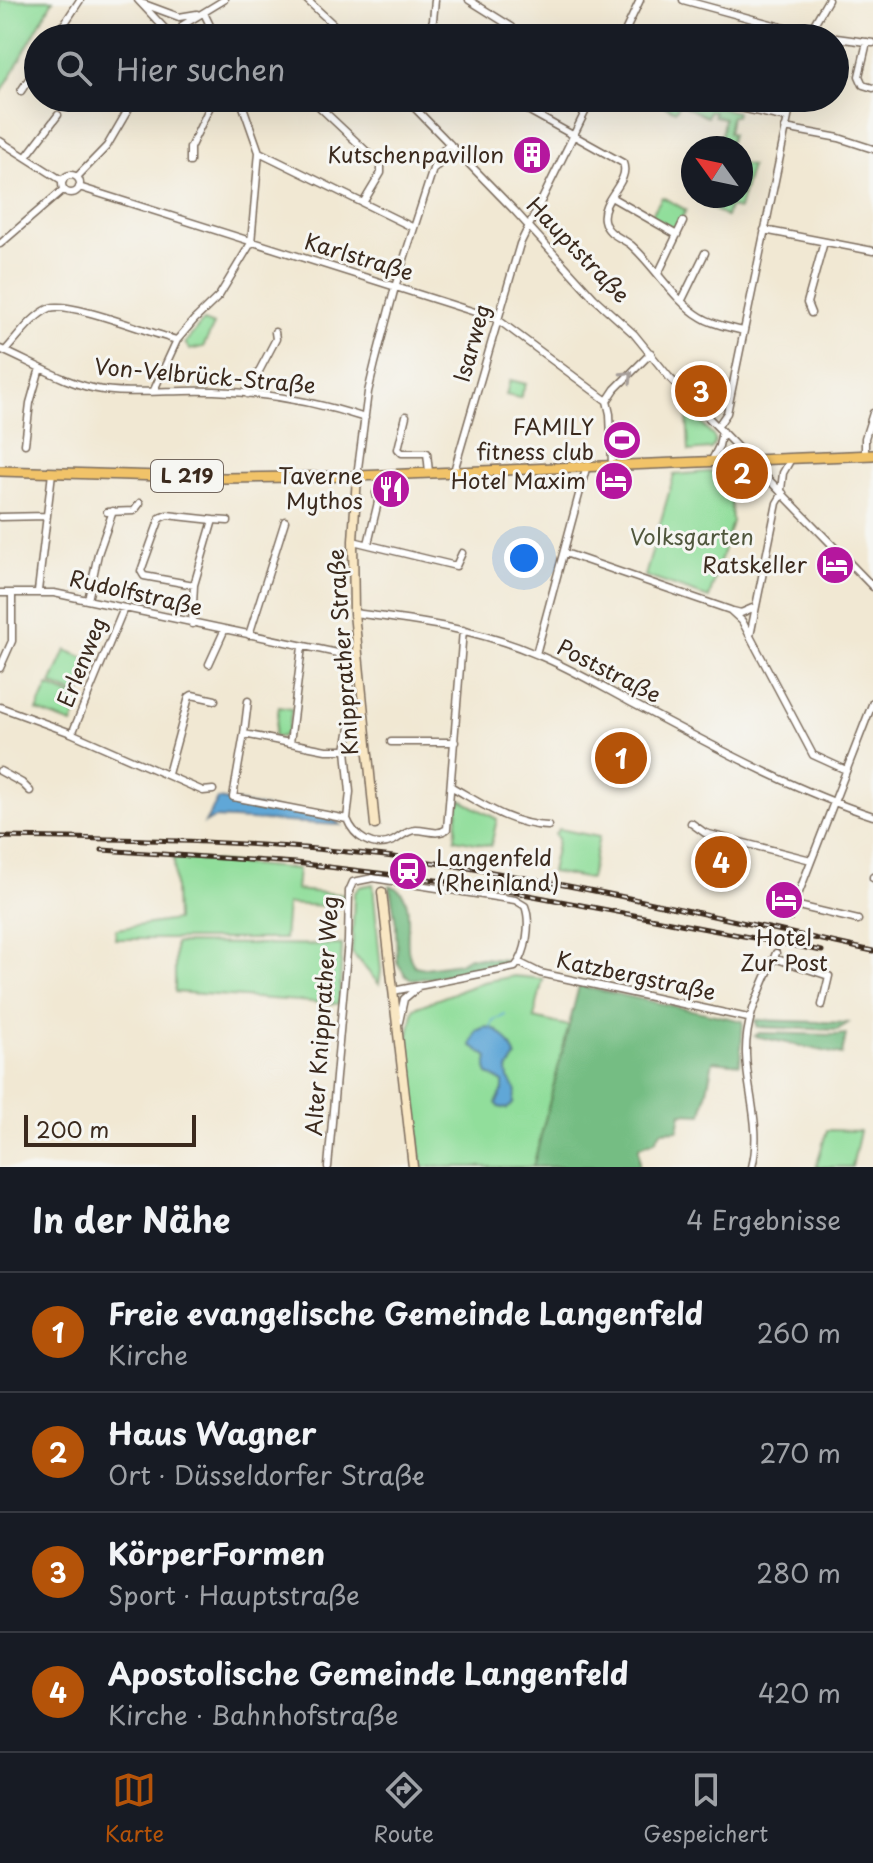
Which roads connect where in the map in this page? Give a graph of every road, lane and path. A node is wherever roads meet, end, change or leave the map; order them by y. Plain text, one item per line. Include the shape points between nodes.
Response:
1 (80, 0) edge
2 (224, 0) edge
3 (307, 0) edge
4 (435, 0) edge
5 (469, 0) edge
6 (640, 0) edge
7 (683, 0) edge
8 (828, 0) edge
9 (141, 2) edge
10 (204, 13) junction
11 (176, 16) junction
12 (64, 24) edge
13 (162, 24) edge
14 (165, 24) edge
15 (182, 24) edge
16 (185, 24) edge
17 (209, 24) edge
18 (333, 24) edge
19 (432, 24) edge
20 (507, 24) edge
21 (629, 24) edge
22 (765, 24) edge
23 (813, 24) edge
24 (849, 41) edge
25 (870, 43) edge
26 (24, 86) edge
27 (873, 88) edge
28 (21, 91) dead end
29 (127, 112) edge
30 (207, 112) edge
31 (245, 112) edge
32 (325, 112) edge
33 (419, 112) edge
34 (531, 112) edge
35 (585, 112) edge
36 (759, 112) edge
37 (788, 112) edge
38 (58, 115) dead end
39 (787, 118) junction
40 (785, 128) junction
41 (574, 136) junction
42 (0, 141) edge
43 (450, 144) junction
44 (873, 149) edge
45 (456, 151) junction
46 (259, 152) junction
47 (26, 157) junction
48 (190, 162) dead end
49 (433, 169) junction
50 (77, 177) junction
51 (63, 181) junction
52 (79, 187) junction
53 (64, 189) junction
54 (611, 197) junction
55 (363, 203) junction
56 (683, 222) dead end
57 (528, 226) junction
58 (414, 228) junction
59 (764, 230) junction
60 (677, 235) junction
61 (824, 242) junction
62 (251, 243) junction
63 (0, 244) edge
64 (873, 251) edge
65 (705, 253) dead end
66 (658, 274) junction
67 (395, 287) junction
68 (682, 300) junction
69 (811, 313) dead end
70 (497, 319) junction
71 (743, 331) junction
72 (275, 332) dead end
73 (177, 340) junction
74 (2, 350) edge
75 (651, 353) junction
76 (40, 368) junction
77 (154, 390) junction
78 (247, 394) junction
79 (607, 401) junction
80 (873, 413) edge
81 (406, 416) dead end
82 (365, 418) junction
83 (720, 428) junction
84 (25, 444) dead end
85 (869, 455) edge
86 (791, 459) junction
87 (752, 460) junction
88 (711, 462) junction
89 (612, 464) junction
90 (587, 465) junction
91 (0, 471) edge
92 (454, 471) junction
93 (429, 472) junction
94 (52, 473) junction
95 (357, 476) junction
96 (782, 492) junction
97 (376, 493) dead end
98 (140, 503) dead end
99 (47, 516) junction
100 (0, 517) edge
101 (213, 520) junction
102 (228, 521) dead end
103 (285, 521) dead end
104 (353, 541) junction
105 (368, 544) junction
106 (462, 553) dead end
107 (565, 553) junction
108 (194, 585) junction
109 (873, 587) edge
110 (38, 591) junction
111 (0, 593) edge
112 (12, 593) junction
113 (88, 600) junction
114 (755, 607) junction
115 (124, 608) junction
116 (730, 610) junction
117 (354, 613) junction
118 (192, 624) junction
119 (463, 630) junction
120 (224, 631) junction
121 (249, 635) junction
122 (750, 636) junction
123 (302, 647) junction
124 (536, 654) junction
125 (209, 664) dead end
126 (0, 668) edge
127 (215, 700) dead end
128 (248, 701) dead end
129 (873, 702) edge
130 (0, 707) edge
131 (74, 729) dead end
132 (244, 734) junction
133 (391, 742) dead end
134 (455, 742) junction
135 (290, 743) junction
136 (346, 750) junction
137 (846, 770) junction
138 (0, 771) edge
139 (168, 774) junction
140 (452, 787) junction
141 (213, 790) dead end
142 (30, 791) dead end
143 (833, 803) junction
144 (873, 816) edge
145 (347, 819) junction
146 (691, 823) dead end
147 (375, 825) dead end
148 (548, 826) dead end
149 (811, 860) junction
150 (382, 892) dead end
151 (794, 905) junction
152 (789, 918) dead end
153 (858, 920) dead end
154 (520, 963) junction
155 (423, 984) junction
156 (393, 991) junction
157 (822, 1005) dead end
158 (748, 1018) junction
159 (398, 1033) junction
160 (328, 1167) edge
161 (413, 1167) edge
162 (752, 1167) edge

1 - 12 street
2 - 10 street
3 - 18 street
4 - 19 street
5 - 20 street
6 - 21 street
7 - 22 street
8 - 23 street
9 - 11 street
9 - 13 street
10 - 11 street
10 - 16 street
10 - 17 street
11 - 14 street
11 - 15 street
24 - 25 street
25 - 27 street via 859,76 863,85
26 - 28 street
29 - 50 street via 107,146
30 - 48 street via 190,148
31 - 46 street
32 - 55 street via 381,165
33 - 43 street, Hauptstraße
34 - 41 street
35 - 41 street, Isarweg
36 - 39 street
37 - 39 street
38 - 47 street
39 - 40 street
40 - 44 street
40 - 59 street
41 - 54 street via 623,163 625,172
41 - 57 street, Isarweg
42 - 47 street
43 - 45 street, Hauptstraße
43 - 49 street
45 - 49 street
45 - 57 street, Hauptstraße
46 - 55 street
46 - 62 street
47 - 51 street
49 - 58 street
50 - 51 street
50 - 52 street
51 - 53 street
52 - 53 street via 72,192
52 - 62 street, Karlstraße
53 - 63 street
54 - 60 street
54 - 66 street via 604,212 606,226
55 - 58 street
56 - 60 street
57 - 70 street, Isarweg
57 - 75 street, Hauptstraße
58 - 67 street
59 - 61 street
59 - 71 street
60 - 66 street
61 - 64 street
61 - 69 street via 807,303
62 - 67 street, Karlstraße
62 - 73 street via 219,296
65 - 68 street
66 - 68 street
67 - 70 street, Karlstraße
67 - 82 street
68 - 71 street via 701,317
70 - 79 street, Karlstraße
70 - 92 street, Isarweg
71 - 83 street
72 - 78 street
73 - 74 street via 55,307
73 - 77 street
74 - 76 street, Von-Velbrück-Straße
79 -> 75 street
75 - 83 street, Hauptstraße
76 - 77 street, Von-Velbrück-Straße via 104,390
76 - 84 street
77 - 78 street, Von-Velbrück-Straße
78 - 82 street, Von-Velbrück-Straße via 325,405
79 - 89 street
80 - 85 street via 865,438
81 - 93 street via 398,449 427,453
82 - 95 street
83 - 87 street, Hauptstraße
83 - 88 street
85 - 86 main road, L 219
86 - 87 main road, L 219
86 - 96 street via 783,473
87 - 88 main road, L 219
87 - 96 street, Hauptstraße
88 - 89 main road, L 219
89 - 90 main road, L 219
90 - 92 main road, L 219
90 - 107 street
91 - 94 main road, L 219
92 - 93 main road, L 219
93 - 95 main road, L 219
94 - 95 main road, L 219
94 - 99 street
95 - 104 main road, Knipprather Straße
96 - 109 street, Hauptstraße
96 - 114 street
97 - 105 street
98 - 113 street via 134,511 110,512
99 - 100 street
99 - 110 street
101 - 102 street
101 - 108 street
101 - 108 street via 160,518 141,571 144,576
103 - 121 street
104 - 105 street
104 - 117 main road, Knipprather Straße
105 - 106 street via 456,566
107 - 116 street
107 - 124 street
108 - 118 street
110 - 112 street, Rudolfstraße
110 - 113 street, Rudolfstraße
111 - 112 street, Rudolfstraße
112 - 126 street via 12,641
113 - 115 street, Rudolfstraße
114 - 116 street via 741,613
114 - 122 street
115 - 118 street, Rudolfstraße
115 - 131 street, Erlenweg
116 - 122 street
117 - 119 street, Poststraße
117 - 147 main road, Knipprather Straße
118 - 120 street, Rudolfstraße
119 - 124 street, Poststraße
119 - 134 street
120 - 121 street, Rudolfstraße
120 - 125 street
121 - 123 street, Rudolfstraße
122 - 137 street via 813,755
123 - 135 street
123 - 136 street, Rudolfstraße via 347,659 352,716
124 - 143 street, Poststraße
127 - 139 street via 189,697
128 - 132 street
129 - 137 street
130 - 139 street
132 - 135 street
132 - 145 street via 233,797
133 - 134 street
134 - 140 street
135 - 136 street
136 - 145 street
137 - 143 street
138 - 142 street
139 - 141 street via 203,791
140 - 145 street via 449,826 442,833 413,830 389,843 369,842 359,838
140 - 148 street via 504,816
143 - 144 street, Poststraße
143 - 149 street
146 - 149 street via 705,833
149 - 151 street
150 - 156 main road
151 - 152 street
151 - 153 street
154 - 155 street
154 - 158 street, Katzbergstraße via 540,973
154 - 160 street, Alter Knipprather Weg via 528,918 521,903 373,878 351,884
155 - 156 street
155 - 159 street via 404,999
156 - 159 main road
157 - 158 street via 829,976 775,955
158 - 162 street via 746,1055 757,1141
159 - 161 main road

